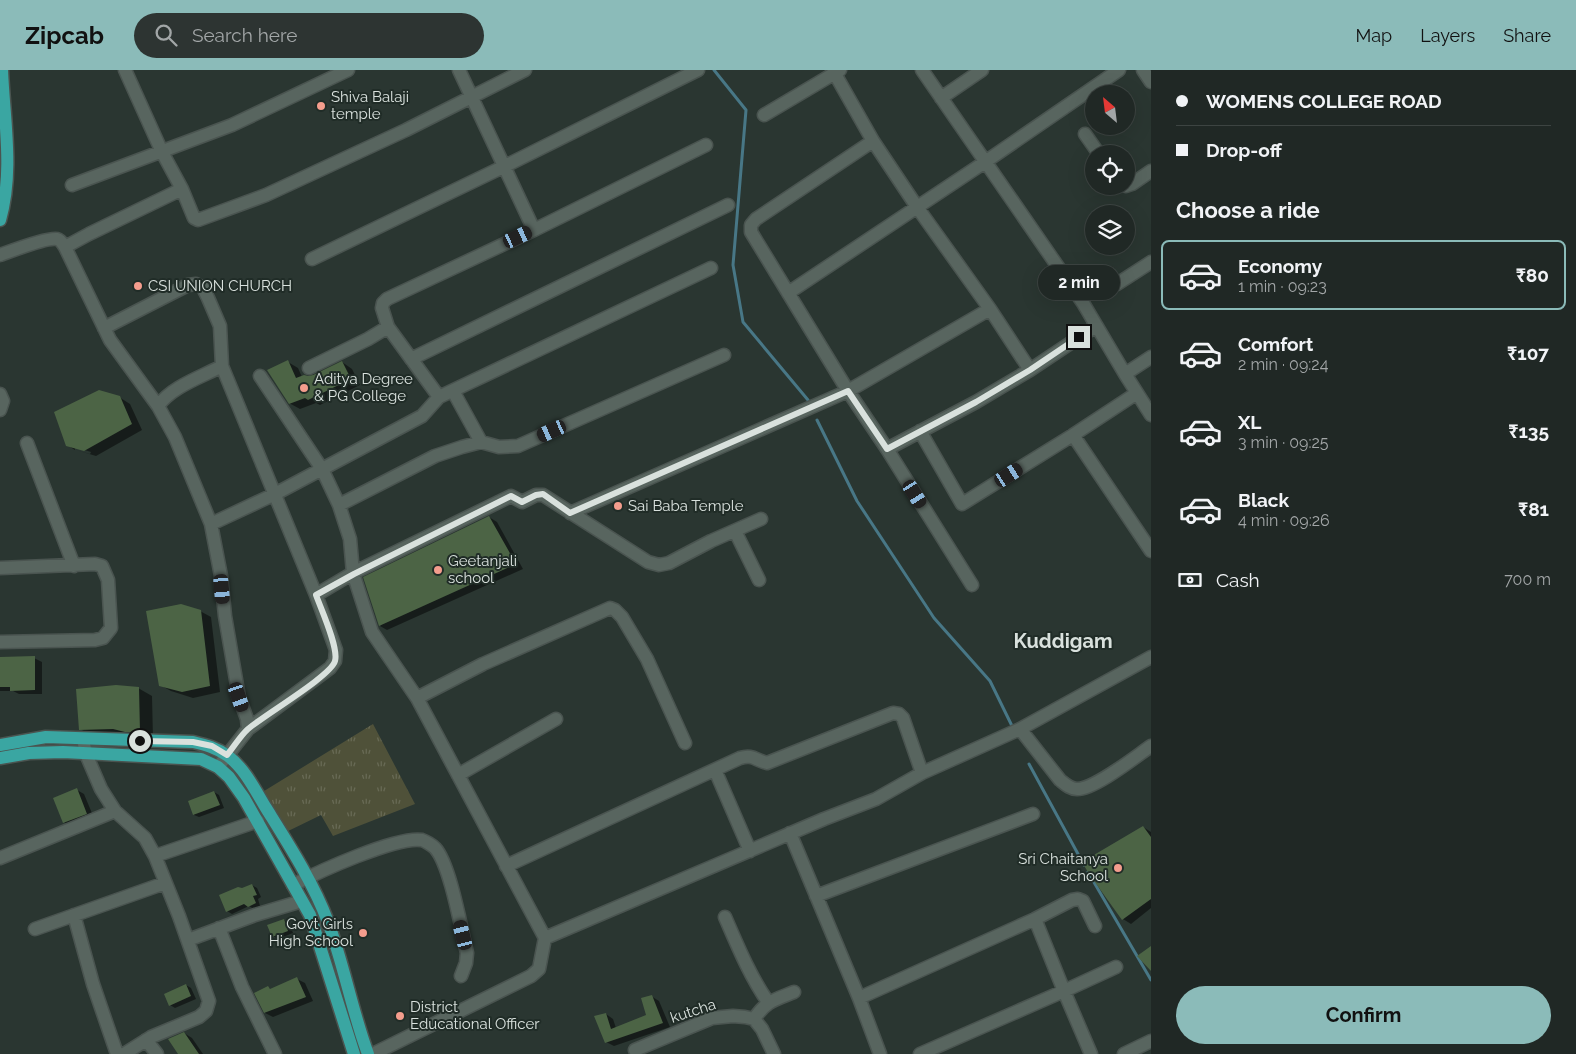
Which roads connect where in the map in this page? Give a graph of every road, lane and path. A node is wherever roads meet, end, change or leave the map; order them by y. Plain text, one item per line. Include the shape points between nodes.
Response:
1 (2, 70) edge
2 (126, 70) edge
3 (348, 70) edge
4 (460, 70) edge
5 (525, 70) edge
6 (698, 70) edge
7 (922, 70) edge
8 (982, 70) edge
9 (1119, 70) edge
10 (1143, 70) edge
11 (837, 72) edge
12 (1151, 82) edge
13 (473, 98) junction
14 (941, 98) junction
15 (764, 115) dead end
16 (873, 141) junction
17 (706, 145) dead end
18 (162, 152) junction
19 (985, 162) junction
20 (505, 166) junction
21 (1151, 171) edge
22 (1135, 182) edge
23 (72, 185) dead end
24 (182, 189) junction
25 (728, 205) dead end
26 (917, 207) junction
27 (0, 220) edge
28 (534, 230) junction
29 (65, 247) junction
30 (0, 255) edge
31 (312, 259) dead end
32 (1151, 262) edge
33 (711, 268) dead end
34 (1117, 284) dead end
35 (788, 293) junction
36 (990, 309) junction
37 (1096, 326) junction
38 (104, 328) junction
39 (385, 329) junction
40 (724, 355) dead end
41 (1151, 357) edge
42 (411, 359) junction
43 (222, 366) junction
44 (308, 368) dead end
45 (1030, 370) junction
46 (1125, 374) junction
47 (260, 376) dead end
48 (453, 390) junction
49 (848, 391) junction
50 (1136, 393) junction
51 (0, 394) edge
52 (434, 403) junction
53 (158, 406) junction
54 (0, 410) edge
55 (1151, 415) edge
56 (920, 431) junction
57 (1073, 435) junction
58 (479, 442) junction
59 (27, 444) dead end
60 (887, 449) junction
61 (322, 469) junction
62 (275, 494) junction
63 (339, 505) junction
64 (570, 513) junction
65 (761, 519) dead end
66 (211, 524) junction
67 (735, 532) junction
68 (1151, 551) edge
69 (74, 566) junction
70 (0, 568) edge
71 (354, 574) junction
72 (759, 580) dead end
73 (972, 585) dead end
74 (316, 595) junction
75 (0, 642) edge
76 (1151, 657) edge
77 (417, 698) junction
78 (556, 719) dead end
79 (248, 729) junction
80 (1020, 729) junction
81 (83, 738) junction
82 (685, 743) dead end
83 (0, 745) edge
84 (1151, 746) edge
85 (86, 754) junction
86 (227, 755) junction
87 (0, 758) edge
88 (218, 767) junction
89 (715, 770) junction
90 (922, 774) junction
91 (458, 775) junction
92 (115, 810) junction
93 (1034, 814) dead end
94 (258, 822) junction
95 (790, 833) junction
96 (750, 851) junction
97 (155, 856) junction
98 (0, 858) edge
99 (506, 866) junction
100 (307, 878) junction
101 (166, 883) junction
102 (293, 886) junction
103 (816, 896) junction
104 (302, 901) junction
105 (74, 915) junction
106 (725, 917) dead end
107 (1035, 919) junction
108 (1095, 926) dead end
109 (219, 928) junction
110 (35, 929) dead end
111 (545, 938) junction
112 (188, 940) junction
113 (1116, 967) dead end
114 (461, 976) dead end
115 (1064, 991) junction
116 (794, 992) dead end
117 (859, 998) junction
118 (768, 1002) junction
119 (754, 1019) junction
120 (146, 1040) junction
121 (1151, 1041) edge
122 (635, 1050) dead end
123 (116, 1054) edge
124 (124, 1054) edge
125 (157, 1054) edge
126 (275, 1054) edge
127 (354, 1054) edge
128 (368, 1054) edge
129 (373, 1054) edge
130 (774, 1054) edge
131 (880, 1054) edge
132 (920, 1054) edge
133 (1091, 1054) edge
134 (1124, 1054) edge

1 - 27 main road via 8,149 7,183
2 - 18 street
3 - 18 street via 232,125
4 - 13 street
5 - 13 street
6 - 20 street
7 - 14 street
8 - 14 street
9 - 19 street
10 - 12 street
11 - 15 street
11 - 16 street
13 - 20 street
13 - 24 street via 266,195 198,220 194,218
14 - 19 street
16 - 26 street
16 - 35 street via 751,224 754,240
17 - 28 street
18 - 23 street
18 - 24 street
19 - 26 street
19 - 37 street via 1043,243
20 - 28 street
20 - 31 street
21 - 22 street
24 - 29 street
25 - 42 street
26 - 35 street
26 - 36 street
28 - 39 street via 387,299 382,308
29 - 30 street via 55,239
29 - 38 street
32 - 34 street
33 - 48 street
35 - 49 street
36 - 45 street
36 - 49 street
37 - 45 street
37 - 46 street
38 - 43 street via 188,285 196,284 203,288 220,326
38 - 53 street
39 - 42 street
39 - 44 street
40 - 58 street via 518,446 499,447
41 - 46 street
42 - 52 street
43 - 53 street via 172,392
43 - 62 street
45 - 56 street
46 - 50 street
47 - 61 street
48 - 52 street
48 - 58 street
49 - 60 street
49 - 64 street
50 - 55 street
50 - 57 street
51 - 54 street via 3,401
52 - 61 street via 422,416
53 - 66 street via 175,436
56 - 57 street via 962,504
56 - 60 street
57 - 68 street
58 - 63 street via 435,456
59 - 69 street
60 - 73 street
61 - 62 street
61 - 63 street
62 - 66 street
62 - 74 street
63 - 71 street via 350,539
64 - 67 street via 648,562 659,565
64 - 71 street via 543,494 522,502 511,496
65 - 67 street
66 - 79 street via 239,697
67 - 72 street
69 - 70 street
69 - 75 street via 95,564 106,572 111,628 108,634 95,640
71 - 74 street
71 - 77 street via 372,632
74 - 79 street via 336,650 335,661 316,680
76 - 80 street
77 - 82 street via 483,664 610,608 622,617 647,659
77 - 91 street
78 - 91 street
79 - 86 street
80 - 84 street via 1060,780 1077,789 1104,778
80 - 90 street
81 - 83 main road via 46,737
81 - 85 street
81 - 86 main road via 193,742 212,746
85 - 87 main road via 63,752
85 - 88 main road via 201,760
85 - 92 street via 100,789
86 - 88 street
86 - 100 main road via 248,778
88 - 94 main road via 229,777
89 - 90 street via 748,756 767,763 893,713 903,718
89 - 96 street
89 - 99 street
90 - 95 street via 876,799
91 - 99 street
92 - 97 street via 139,831
92 - 98 street
93 - 103 street
94 - 97 street
94 - 102 main road
95 - 96 street
95 - 103 street
96 - 111 street
97 - 101 street
99 - 111 street
100 - 102 street
100 - 114 street via 408,840 423,840 434,847 445,864 467,952
100 - 128 main road via 328,924
101 - 105 street
101 - 112 street
102 - 104 main road
103 - 117 street
104 - 109 street
104 - 127 main road via 316,932
105 - 110 street
105 - 123 street
106 - 118 street via 754,983
107 - 108 street via 1078,899 1083,901
107 - 115 street
107 - 117 street
109 - 112 street
109 - 126 street via 242,987
111 - 129 street via 539,969 531,976
112 - 120 street via 209,1001 206,1011
113 - 115 street
115 - 132 street
115 - 133 street
116 - 118 street
117 - 131 street
118 - 119 street
119 - 122 street, kutcha via 712,1018
119 - 130 street
120 - 124 street
120 - 125 street
121 - 134 street

